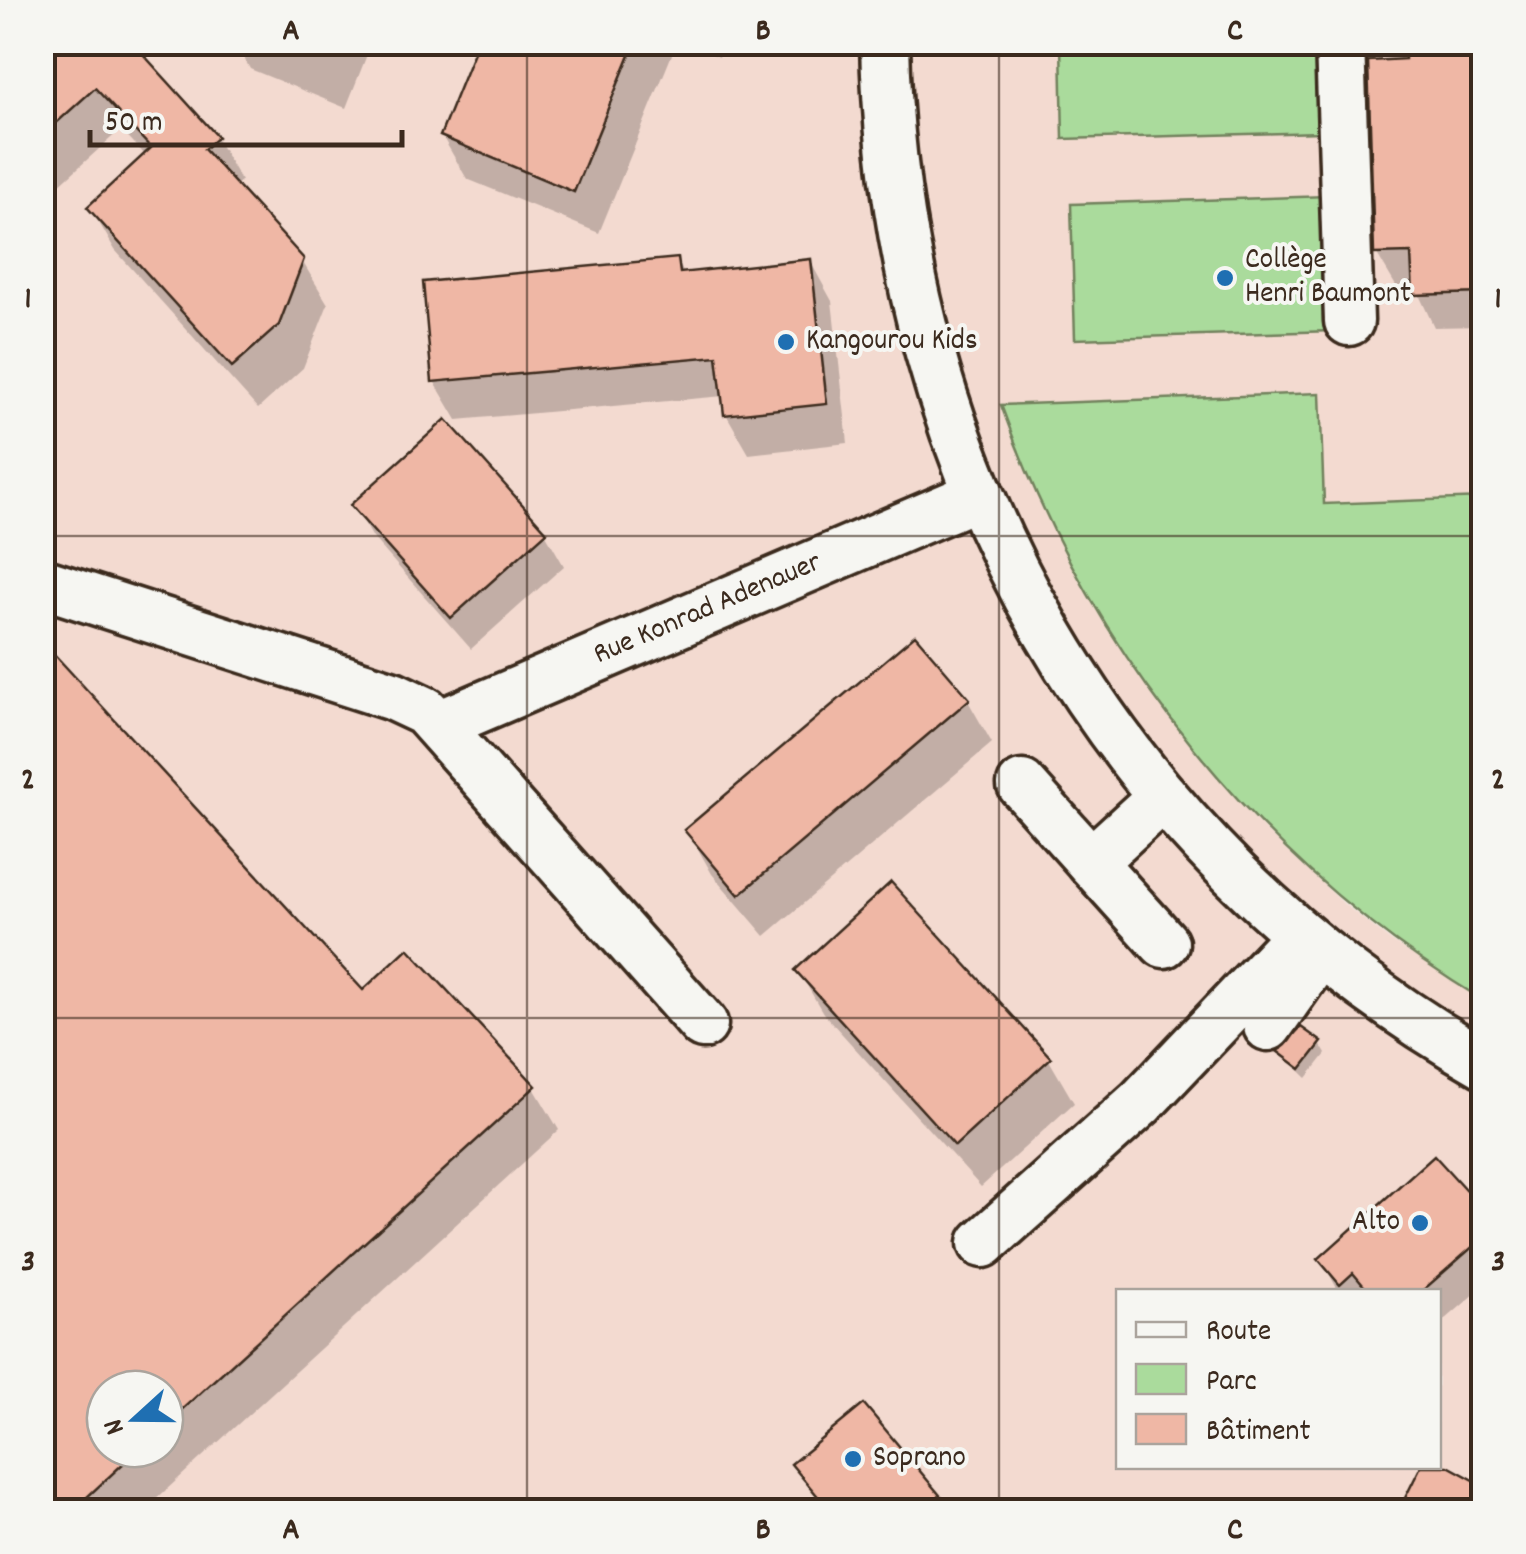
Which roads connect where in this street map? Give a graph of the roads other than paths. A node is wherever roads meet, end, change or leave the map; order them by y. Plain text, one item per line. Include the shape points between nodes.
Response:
1 (885, 42) edge
2 (1340, 42) edge
3 (1349, 321) dead end
4 (978, 495) junction
5 (42, 583) edge
6 (439, 725) junction
7 (1022, 785) dead end
8 (1163, 796) junction
9 (1091, 862) junction
10 (1164, 943) dead end
11 (1310, 944) junction
12 (703, 1024) dead end
13 (1268, 1026) dead end
14 (1484, 1063) edge
15 (984, 1243) dead end

1 - 4 street via 890,148 906,263 936,382
2 - 3 street
4 - 6 street, Rue Konrad Adenauer
4 - 8 street via 1048,636
5 - 6 street via 393,696
6 - 12 street
7 - 9 street
8 - 9 street
8 - 11 street
9 - 10 street
11 - 13 street
11 - 14 street
11 - 15 street

